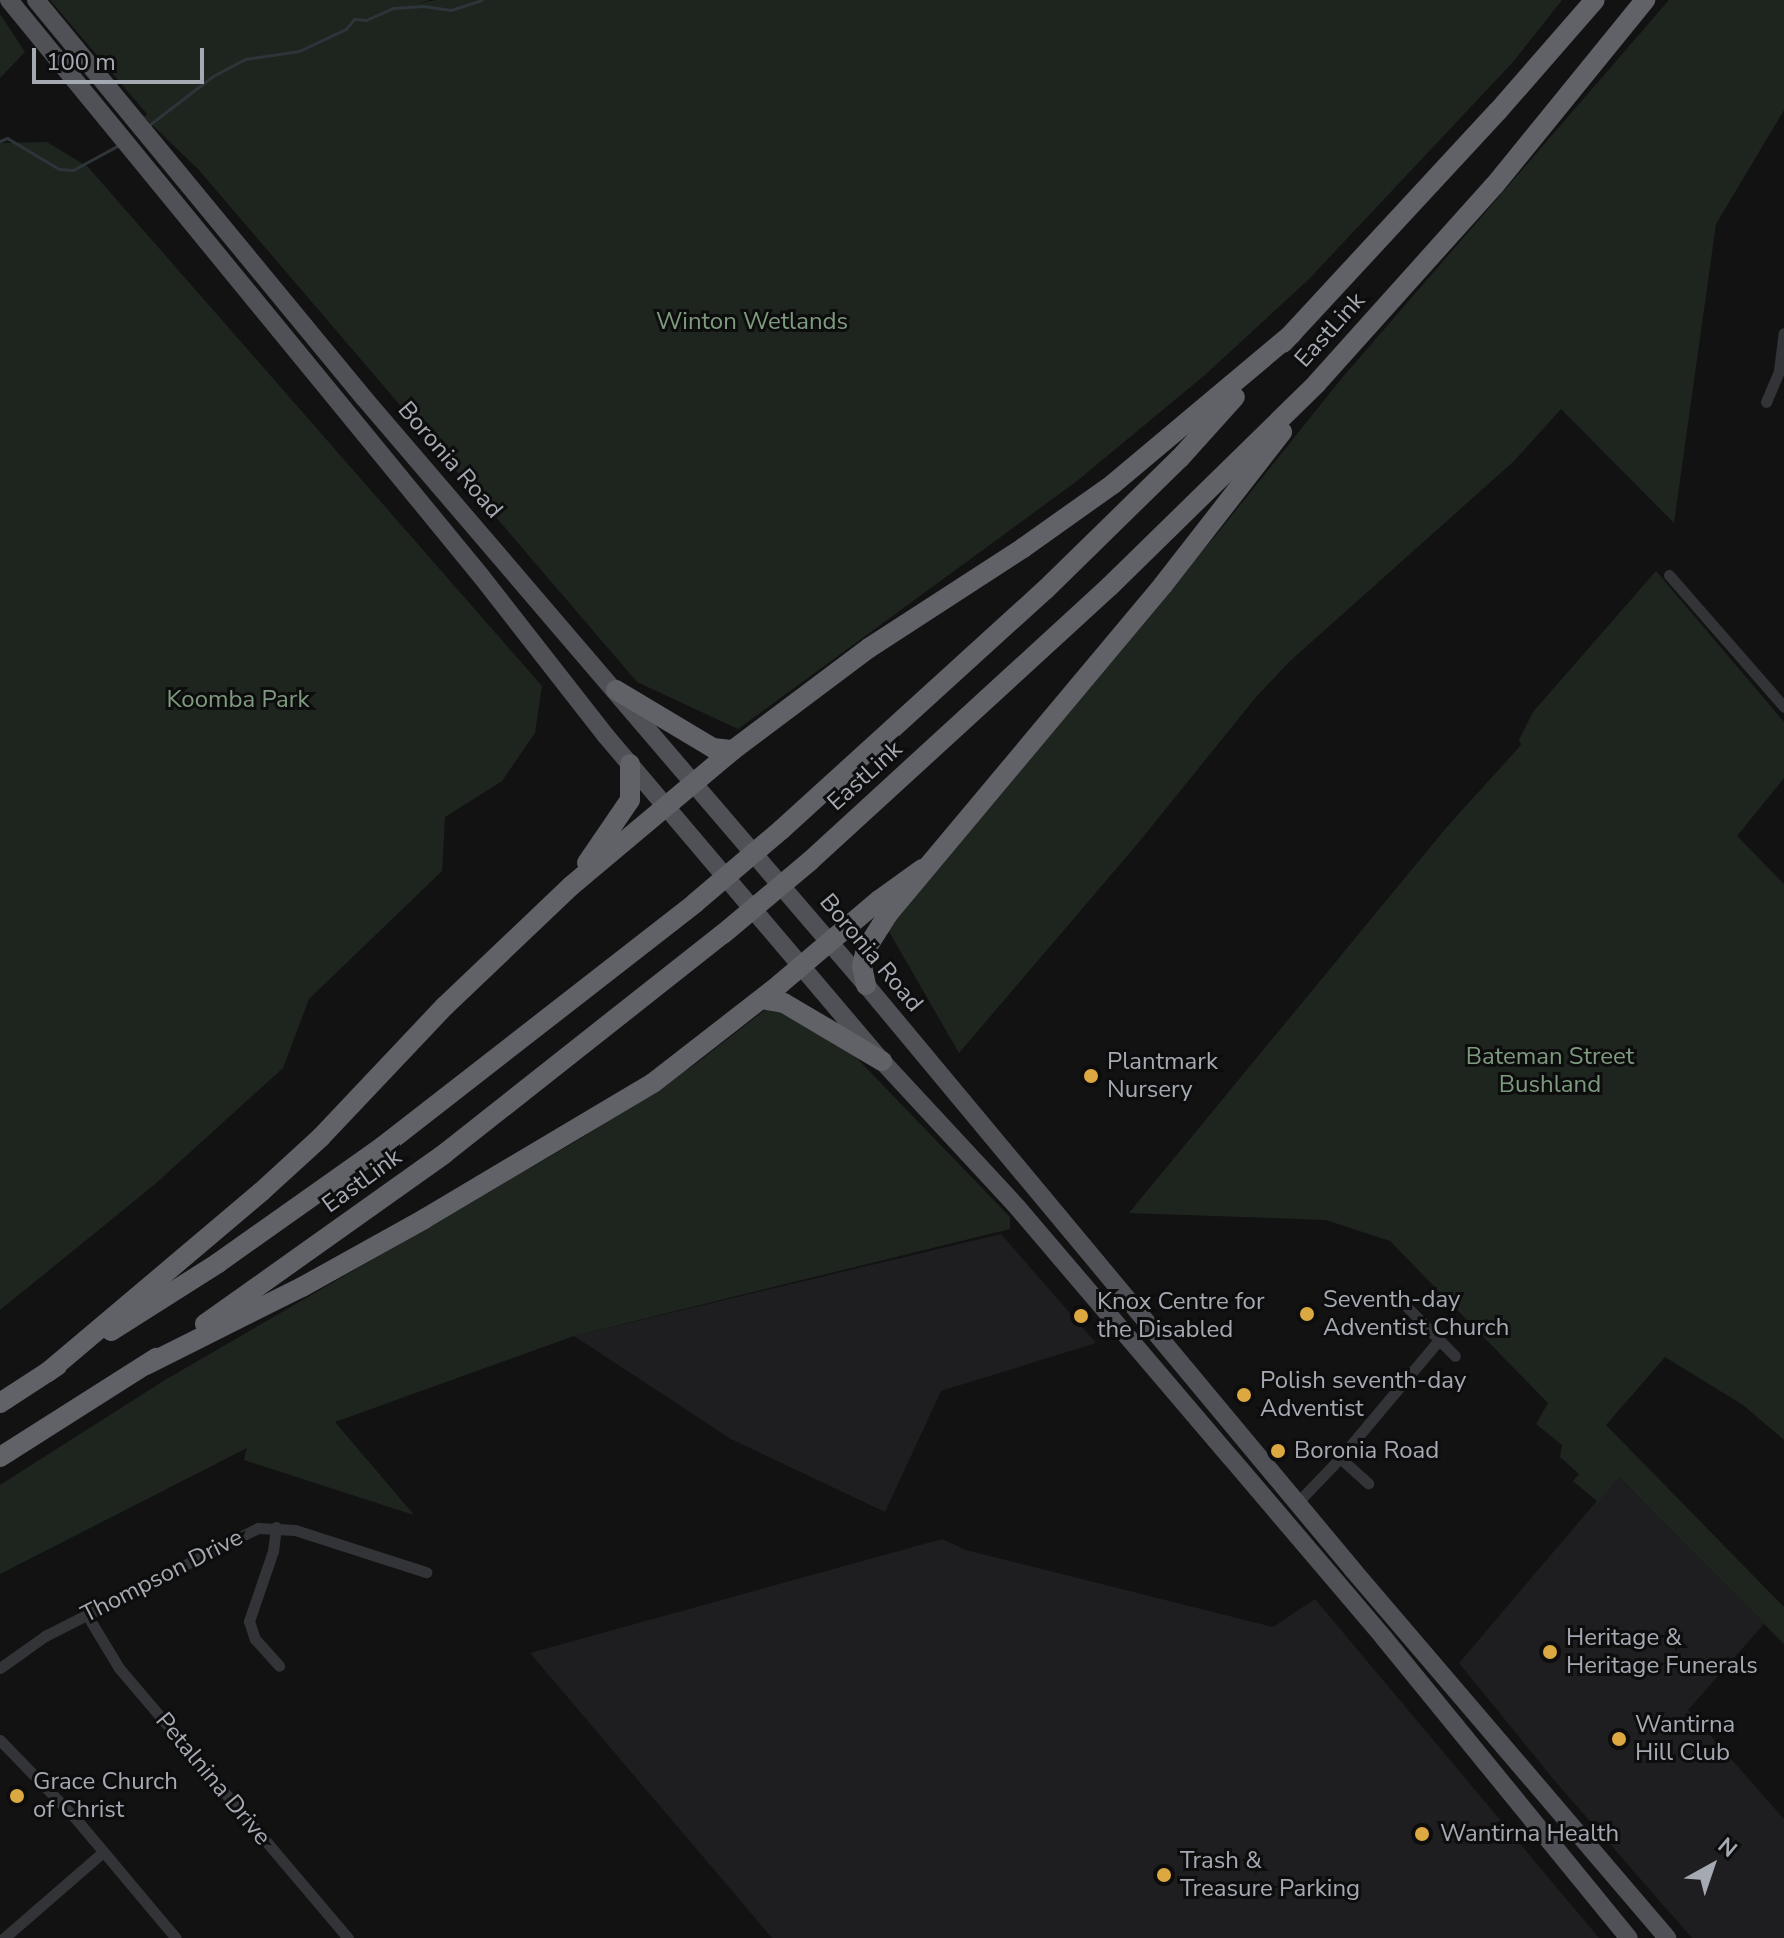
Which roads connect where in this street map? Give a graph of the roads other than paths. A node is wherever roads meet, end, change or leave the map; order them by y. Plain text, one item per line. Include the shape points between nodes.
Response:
1 (9, 0) edge
2 (36, 0) edge
3 (1595, 0) edge
4 (1645, 0) edge
5 (1784, 333) edge
6 (1292, 334) junction
7 (1317, 383) junction
8 (364, 398) junction
9 (1766, 402) dead end
10 (348, 411) junction
11 (1669, 575) dead end
12 (616, 690) junction
13 (1784, 707) edge
14 (733, 750) junction
15 (630, 764) junction
16 (695, 782) junction
17 (666, 807) junction
18 (922, 869) junction
19 (571, 886) junction
20 (830, 942) junction
21 (801, 967) junction
22 (866, 985) junction
23 (762, 999) junction
24 (882, 1061) junction
25 (959, 1097) junction
26 (960, 1145) junction
27 (1052, 1208) junction
28 (1031, 1224) junction
29 (1408, 1308) dead end
30 (1158, 1333) junction
31 (1439, 1340) junction
32 (1455, 1356) dead end
33 (1147, 1360) junction
34 (146, 1365) junction
35 (48, 1372) junction
36 (0, 1403) edge
37 (0, 1457) edge
38 (1340, 1458) junction
39 (1368, 1483) dead end
40 (1297, 1503) junction
41 (276, 1527) junction
42 (426, 1572) dead end
43 (87, 1615) junction
44 (279, 1666) dead end
45 (0, 1668) edge
46 (0, 1740) edge
47 (1569, 1824) junction
48 (1547, 1840) junction
49 (103, 1852) junction
50 (4, 1938) edge
51 (176, 1938) edge
52 (348, 1938) edge
53 (1629, 1938) edge
54 (1667, 1938) edge

1 - 10 main road, Boronia Road
2 - 8 main road, Boronia Road
3 - 6 highway, EastLink
4 - 7 highway, EastLink via 1494,186
5 - 9 street via 1779,371
6 - 14 highway via 1113,484 869,648
6 - 35 highway, EastLink, bridge via 1180,458 1045,590 695,903 382,1147 218,1263
7 - 18 highway via 1163,585
7 - 34 highway, EastLink, bridge via 1109,587 723,934 444,1154
8 - 10 main road
8 - 12 main road, Boronia Road
10 - 15 main road, Boronia Road
11 - 13 street
12 - 14 highway via 713,748
12 - 16 main road, Boronia Road
14 - 16 highway
15 - 17 main road, Boronia Road
15 - 19 highway via 630,800
16 - 17 highway
16 - 20 main road, Boronia Road
17 - 19 highway
17 - 21 main road, Boronia Road
18 - 20 highway
18 - 22 highway via 866,949
19 - 35 highway via 445,1006 311,1146
20 - 21 highway
20 - 22 main road, Boronia Road
21 - 23 highway
21 - 24 main road, Boronia Road
22 - 25 main road, Boronia Road
23 - 24 highway via 784,1003
23 - 34 highway via 653,1083 576,1131 315,1280
24 - 26 main road, Boronia Road
25 - 26 main road via 950,1111
25 - 27 main road, Boronia Road
26 - 28 main road, Boronia Road
27 - 28 main road
27 - 30 main road, Boronia Road
28 - 33 main road, Boronia Road
29 - 31 street
30 - 33 main road
30 - 40 main road, Boronia Road
31 - 32 street
31 - 38 street
33 - 48 main road, Boronia Road via 1384,1638
34 - 37 highway, EastLink
35 - 36 highway, EastLink
38 - 39 street
38 - 40 street
40 - 47 main road, Boronia Road
41 - 42 street, Thompson Drive
41 - 43 street, Thompson Drive via 242,1533
41 - 44 street via 249,1621 255,1639
43 - 45 street, Thompson Drive
43 - 52 street, Petalnina Drive via 119,1668
46 - 49 street
47 - 48 main road
47 - 54 main road, Boronia Road
48 - 53 main road, Boronia Road
49 - 50 street
49 - 51 street

